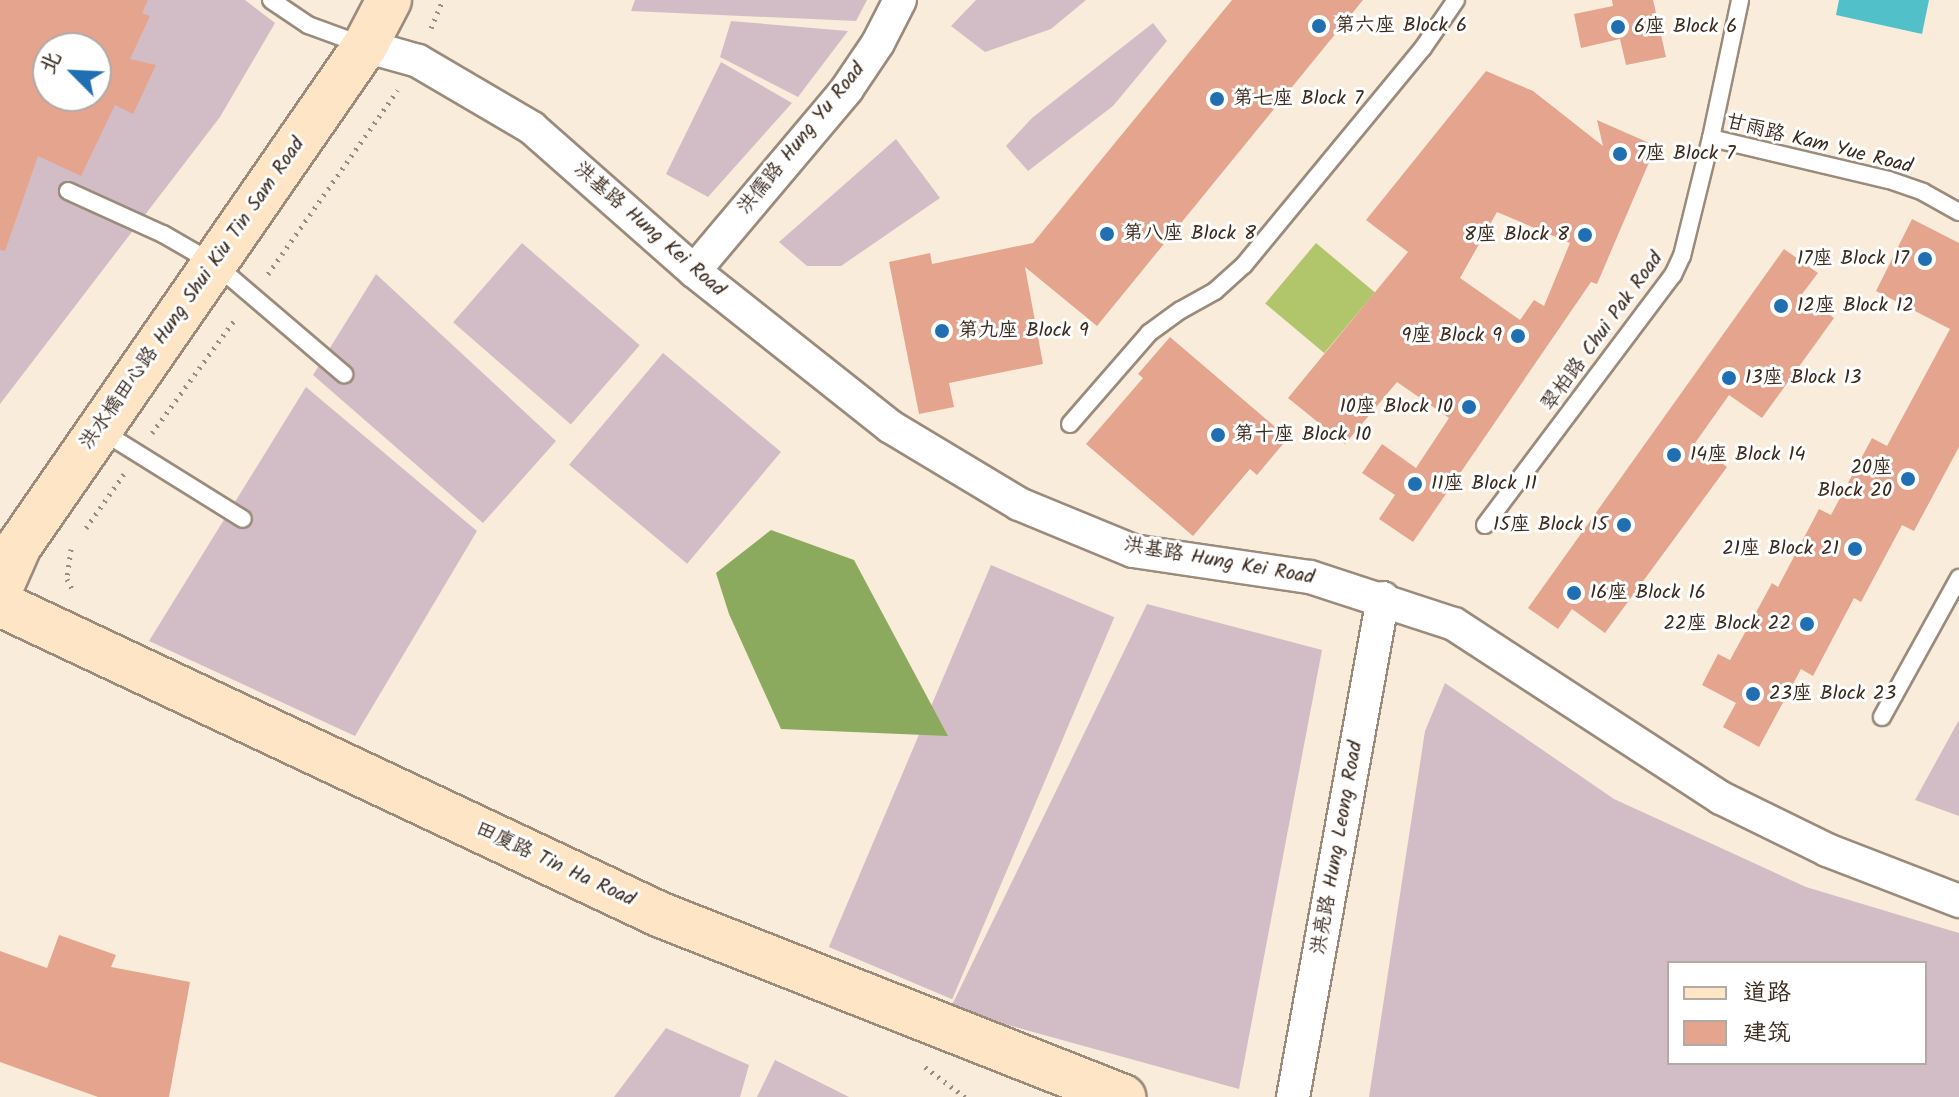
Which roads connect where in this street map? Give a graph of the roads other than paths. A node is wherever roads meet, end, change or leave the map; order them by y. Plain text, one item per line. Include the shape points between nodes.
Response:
1 (271, 0) edge
2 (389, 0) edge
3 (900, 0) edge
4 (1456, 0) edge
5 (1740, 0) edge
6 (365, 46) junction
7 (1711, 138) junction
8 (68, 191) dead end
9 (1959, 212) edge
10 (215, 264) junction
11 (694, 271) junction
12 (344, 374) dead end
13 (1070, 424) dead end
14 (99, 429) junction
15 (243, 519) dead end
16 (1485, 525) dead end
17 (1959, 578) edge
18 (0, 589) edge
19 (1383, 598) junction
20 (0, 604) edge
21 (1882, 717) dead end
22 (1959, 901) edge
23 (1124, 1097) edge
24 (1293, 1097) edge

1 - 6 lane via 308,25
2 - 6 street, 洪水橋田心路 Hung Shui Kiu Tin Sam Road
3 - 11 street, 洪儒路 Hung Yu Road via 847,89
4 - 13 lane via 1423,48 1244,265 1215,291 1149,333
5 - 7 lane, 翠柏路 Chui Pak Road
6 - 10 street, 洪水橋田心路 Hung Shui Kiu Tin Sam Road
6 - 11 street, 洪基路 Hung Kei Road via 418,61 532,128
7 - 9 lane, 甘雨路 Kam Yue Road via 1889,180
7 - 16 lane, 翠柏路 Chui Pak Road via 1673,275
8 - 10 lane
10 - 12 lane
10 - 14 street, 洪水橋田心路 Hung Shui Kiu Tin Sam Road
11 - 19 street, 洪基路 Hung Kei Road via 891,427 1019,504 1133,551 1310,577
14 - 15 lane
14 - 18 street, 洪水橋田心路 Hung Shui Kiu Tin Sam Road via 19,546
17 - 21 lane
19 - 22 street, 洪基路 Hung Kei Road via 1454,624 1721,798 1827,850
19 - 24 street, 洪亮路 Hung Leong Road
20 - 23 street, 田廈路 Tin Ha Road via 661,915

